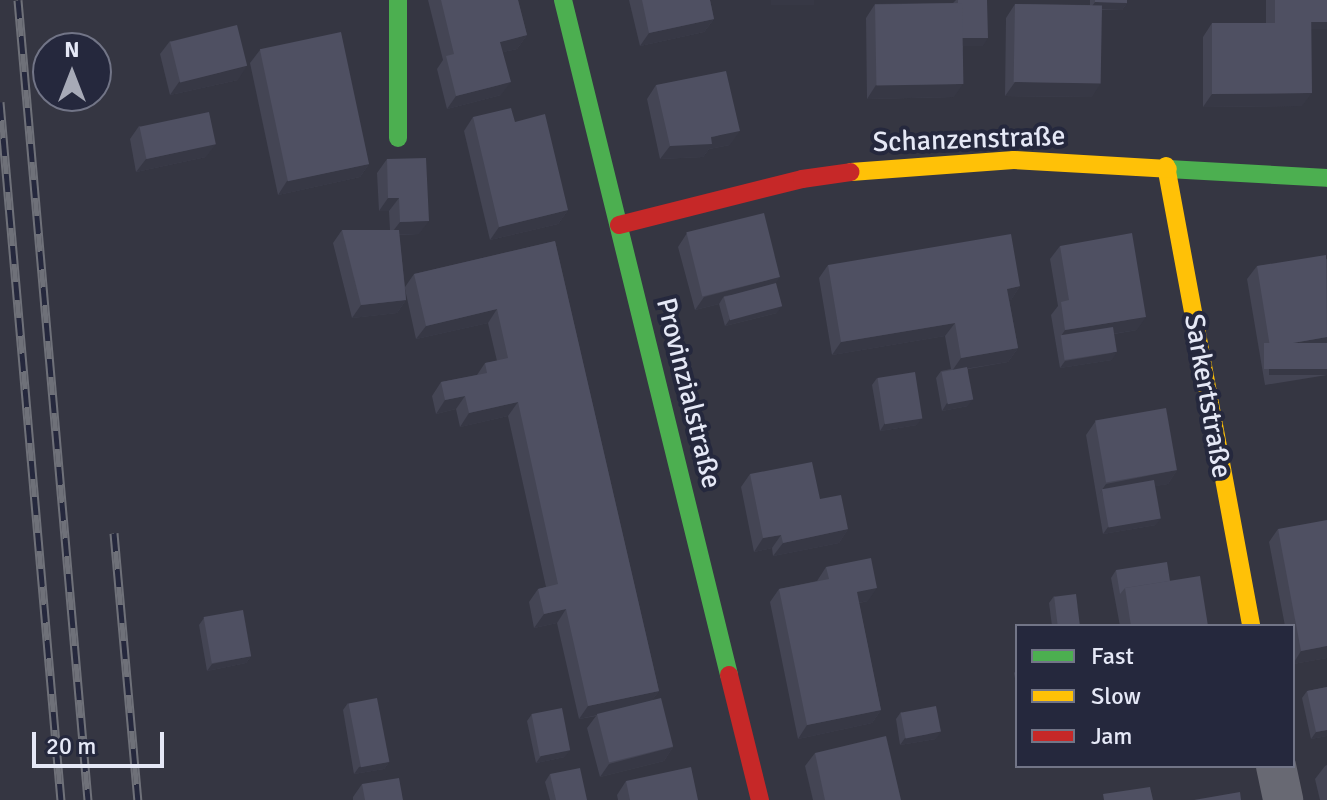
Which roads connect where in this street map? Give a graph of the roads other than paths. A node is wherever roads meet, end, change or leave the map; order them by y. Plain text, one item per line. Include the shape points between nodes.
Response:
1 (398, 0) edge
2 (563, 0) edge
3 (398, 138) dead end
4 (1166, 166) junction
5 (1327, 178) edge
6 (619, 225) junction
7 (1251, 624) edge
8 (1276, 768) edge
9 (760, 800) edge
10 (1283, 800) edge

1 - 3 street
2 - 6 street, Provinzialstraße
4 - 5 street, Schanzenstraße
4 - 6 street, Schanzenstraße via 1014,160 897,166 802,179
4 - 7 street, Sarkertstraße
6 - 9 street, Provinzialstraße
8 - 10 street

